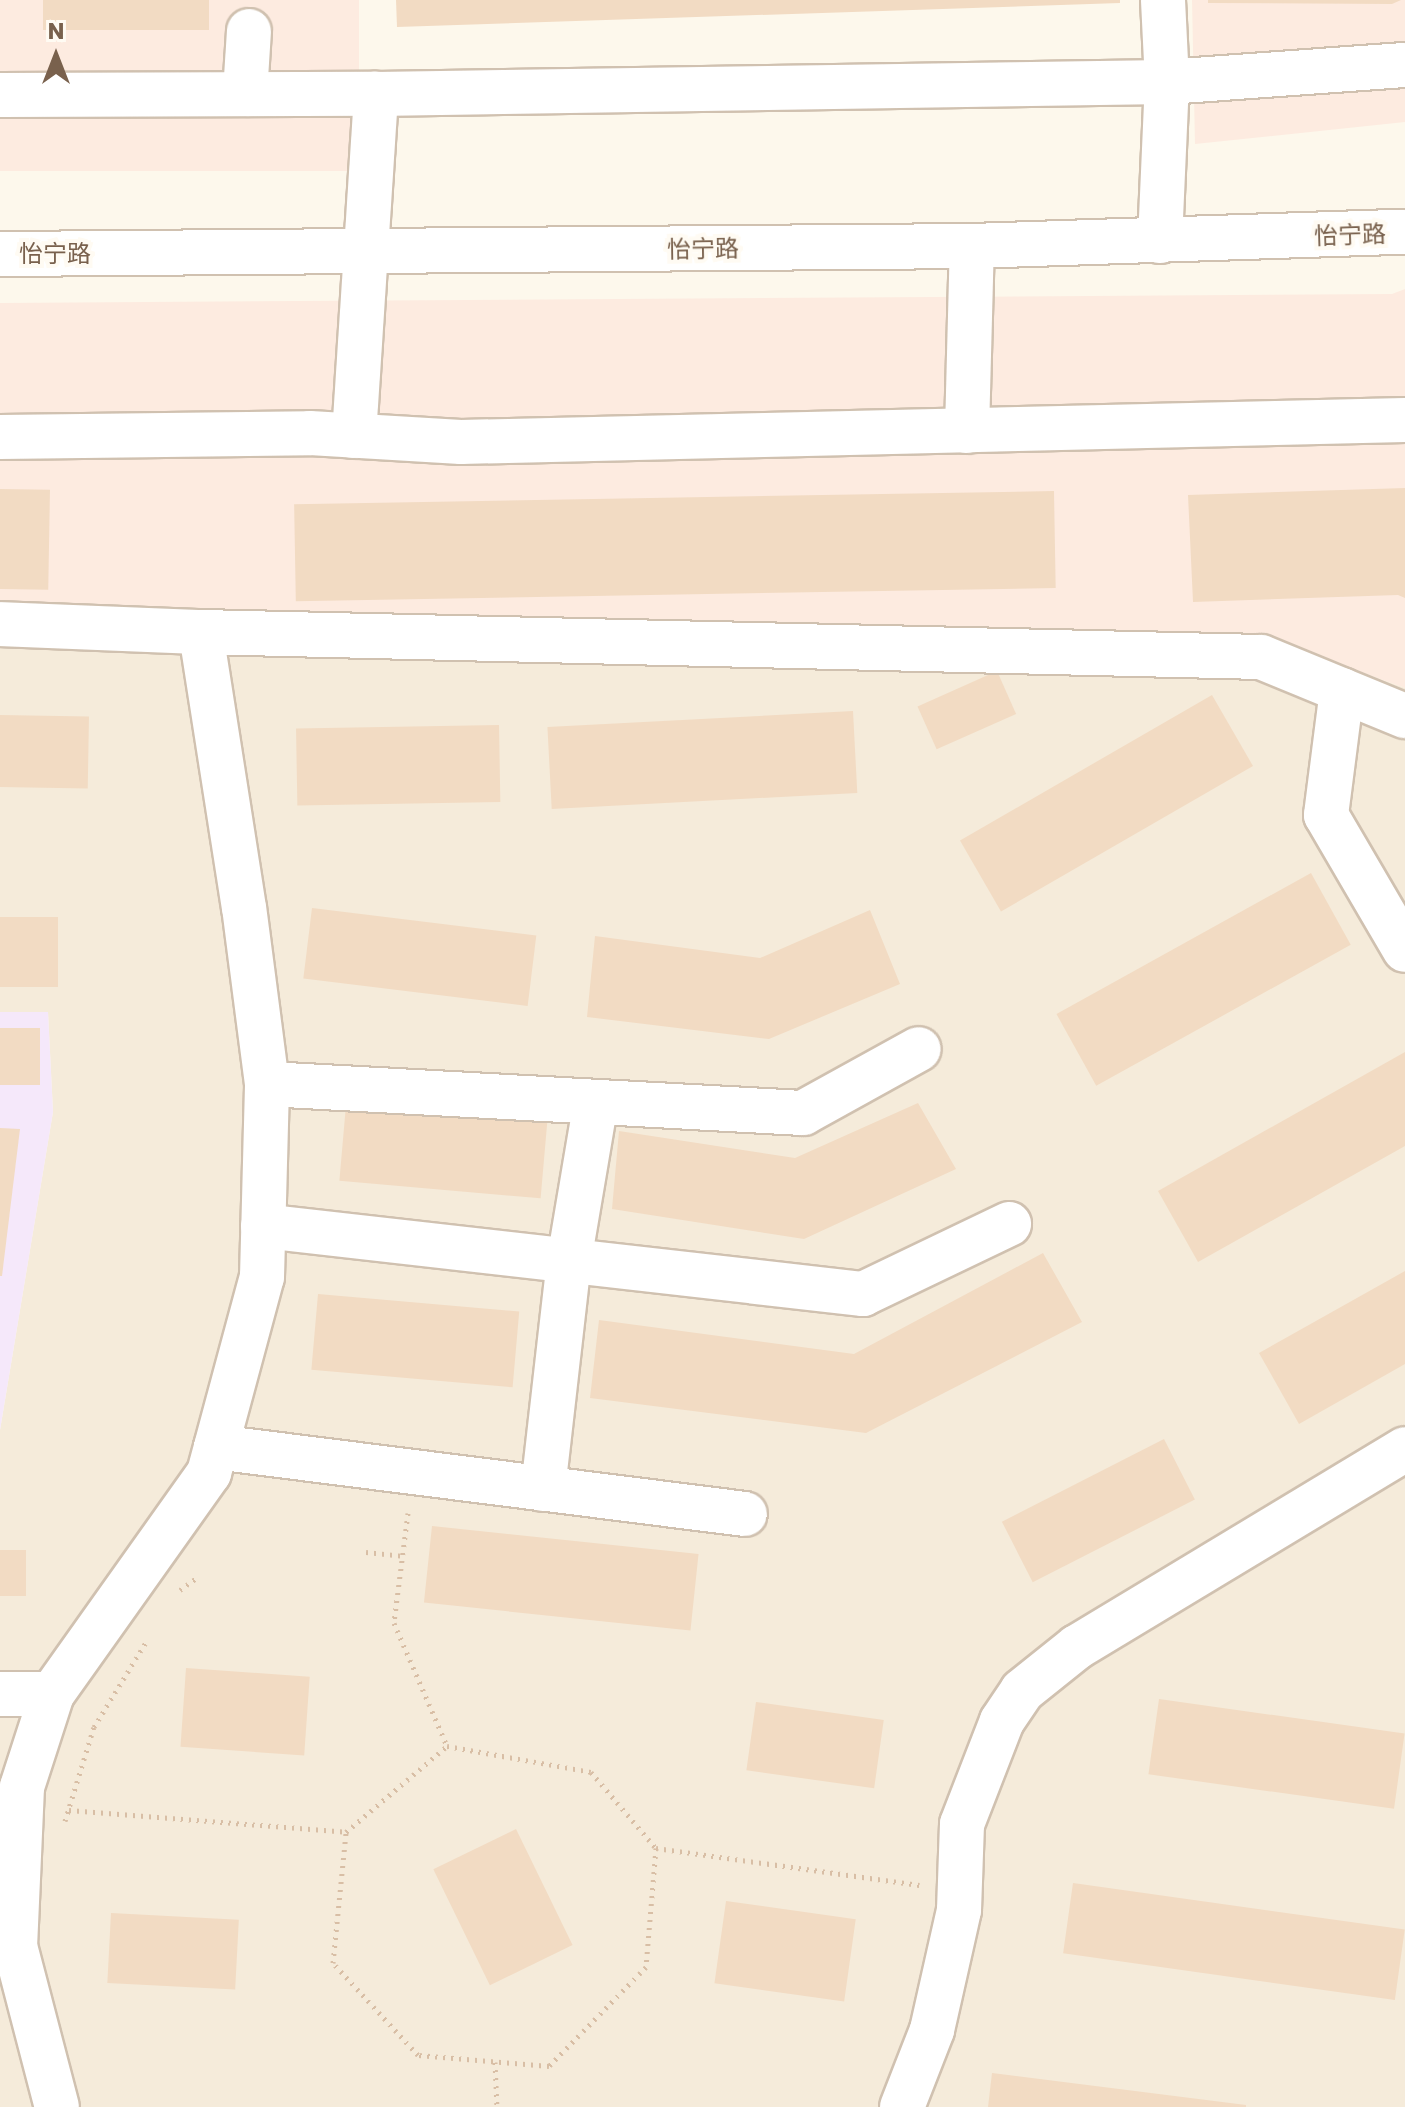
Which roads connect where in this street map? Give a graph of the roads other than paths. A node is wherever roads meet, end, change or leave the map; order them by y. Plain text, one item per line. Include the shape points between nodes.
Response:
1 (1163, 0) edge
2 (249, 31) dead end
3 (1405, 65) edge
4 (1167, 82) junction
5 (245, 94) junction
6 (376, 94) junction
7 (0, 95) edge
8 (1405, 232) edge
9 (1160, 241) junction
10 (972, 246) junction
11 (368, 253) junction
12 (0, 254) edge
13 (1405, 420) edge
14 (967, 431) junction
15 (354, 436) junction
16 (0, 437) edge
17 (0, 624) edge
18 (201, 632) junction
19 (1342, 690) junction
20 (1405, 716) edge
21 (1405, 950) edge
22 (919, 1049) dead end
23 (267, 1084) junction
24 (596, 1102) junction
25 (1009, 1224) dead end
26 (263, 1226) junction
27 (569, 1261) junction
28 (216, 1447) junction
29 (1405, 1449) edge
30 (543, 1489) junction
31 (745, 1514) dead end
32 (0, 1694) edge
33 (52, 1694) junction
34 (57, 2107) edge
35 (902, 2107) edge

1 - 4 street
2 - 5 street
3 - 4 street
4 - 6 street
4 - 9 street
5 - 6 street
5 - 7 street
6 - 11 street
8 - 9 street, 怡宁路
9 - 10 street, 怡宁路
10 - 11 street, 怡宁路
10 - 14 street
11 - 12 street, 怡宁路
11 - 15 street
13 - 14 street
14 - 15 street via 461,442
15 - 16 street
17 - 18 street
18 - 19 street via 1261,657
18 - 23 street
19 - 20 street
19 - 21 street via 1326,815
22 - 24 street via 803,1113
23 - 24 street
23 - 26 street
24 - 27 street
25 - 27 street via 863,1294
26 - 27 street
26 - 28 street via 262,1277
27 - 30 street
28 - 30 street
28 - 33 street via 209,1473
29 - 35 street via 1077,1647 1022,1691 1002,1721 962,1824 959,1910 932,2030
30 - 31 street
32 - 33 street
33 - 34 street via 22,1787 15,1946

